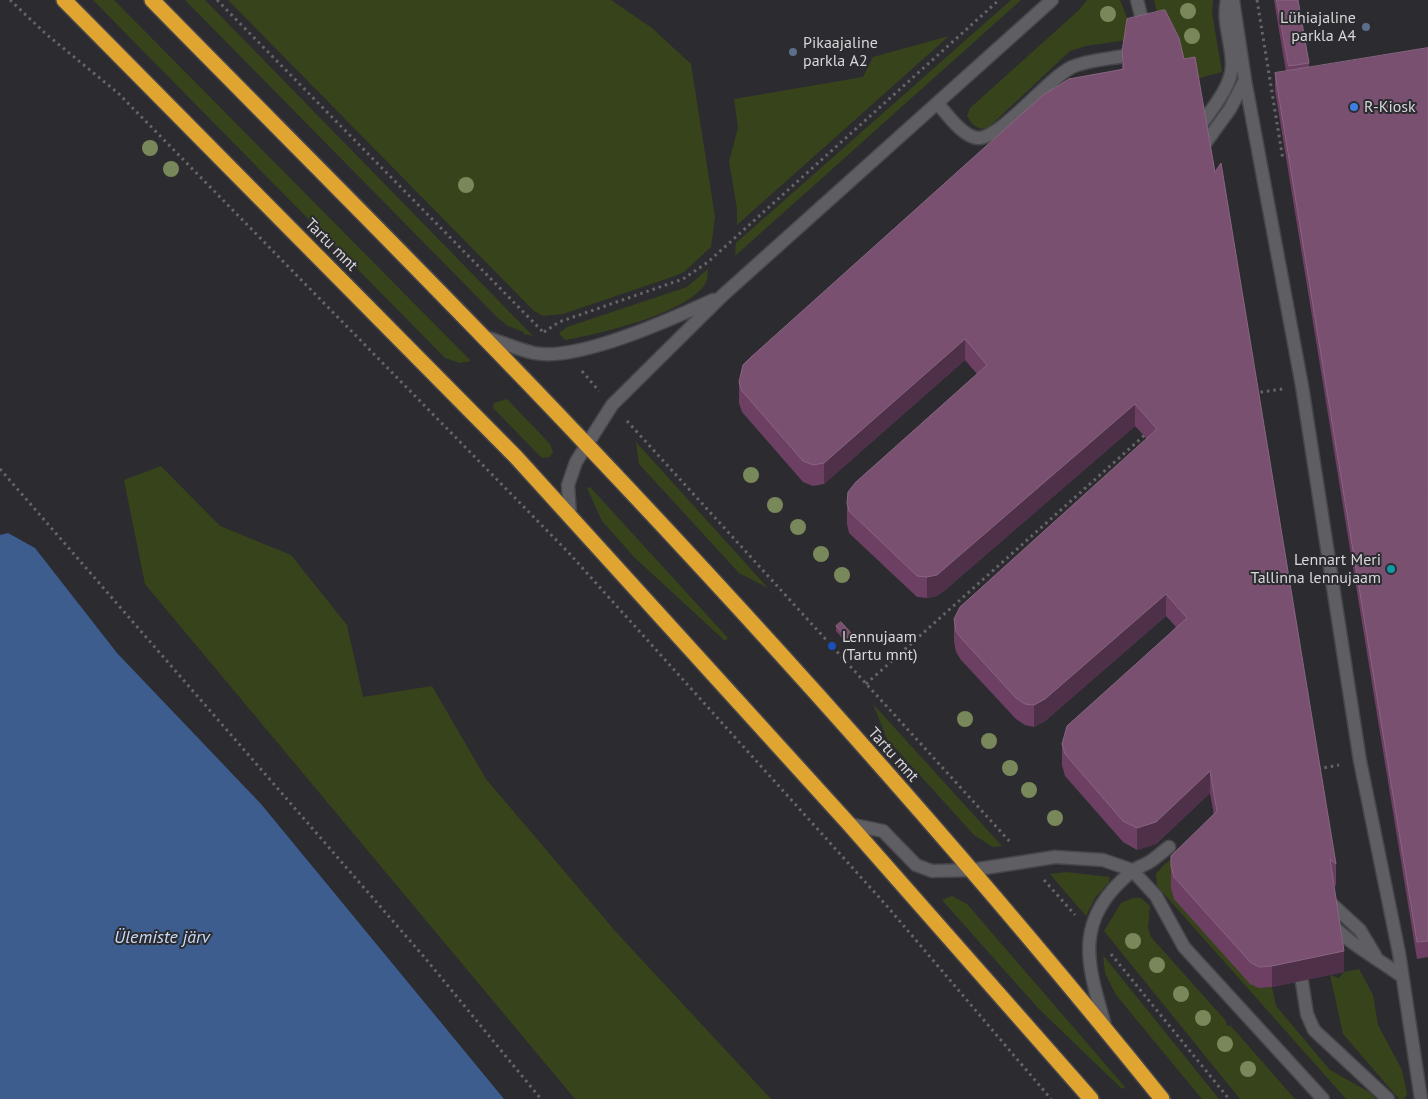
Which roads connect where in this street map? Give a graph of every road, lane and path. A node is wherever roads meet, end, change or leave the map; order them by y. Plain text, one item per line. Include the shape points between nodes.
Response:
1 (10, 0) edge
2 (64, 0) edge
3 (152, 0) edge
4 (217, 0) edge
5 (999, 0) edge
6 (1052, 0) edge
7 (1137, 0) edge
8 (1227, 0) edge
9 (1233, 0) edge
10 (1148, 48) edge
11 (1124, 56) edge
12 (1245, 80) junction
13 (938, 104) junction
14 (722, 296) junction
15 (482, 335) junction
16 (582, 372) dead end
17 (1255, 383) edge
18 (1302, 386) junction
19 (1257, 392) junction
20 (602, 394) dead end
21 (1246, 394) edge
22 (1259, 402) edge
23 (1154, 426) edge
24 (636, 431) dead end
25 (586, 444) junction
26 (0, 469) edge
27 (570, 516) junction
28 (866, 684) junction
29 (1318, 759) edge
30 (1338, 765) dead end
31 (1319, 768) junction
32 (1308, 770) edge
33 (1321, 778) edge
34 (850, 824) junction
35 (1169, 846) dead end
36 (1016, 848) dead end
37 (972, 870) junction
38 (1132, 870) junction
39 (1041, 875) dead end
40 (1314, 893) edge
41 (1076, 916) dead end
42 (1108, 950) dead end
43 (1400, 975) junction
44 (1302, 982) edge
45 (1106, 1029) junction
46 (542, 1099) edge
47 (1050, 1099) edge
48 (1090, 1099) edge
49 (1162, 1099) edge
50 (1229, 1099) edge
51 (1323, 1099) edge
52 (1388, 1099) edge
53 (1421, 1099) edge

1 - 47 path via 118,93 568,552 886,905
2 - 27 highway, Tartu mnt via 516,457
3 - 15 highway, Tartu mnt
4 - 5 path via 544,333 558,322 683,279 708,262
6 - 13 street
7 - 10 street via 1142,10
8 - 12 street via 1224,13 1232,65 1230,79 1194,134 1188,155 1206,142 1230,109
9 - 12 street
11 - 13 street via 1071,68 986,137 967,135
12 - 18 street
13 - 14 street
14 - 15 street via 660,325 563,352 535,353
14 - 25 street via 612,405
15 - 25 highway, Tartu mnt
16 - 20 path
17 - 19 path
18 - 19 path
18 - 43 street via 1360,761 1399,953
19 - 21 path
19 - 22 path
23 - 28 path
24 - 28 path
25 - 27 street via 568,486
25 - 37 highway, Tartu mnt
26 - 46 path via 425,958
27 - 34 highway, Tartu mnt
28 - 36 path
29 - 31 path
30 - 31 path
31 - 32 path
31 - 33 path
34 - 37 street via 883,830 916,865 932,871
34 - 48 highway, Tartu mnt
35 - 38 street
37 - 38 street via 1055,857 1103,860
37 - 45 highway, Tartu mnt
38 - 45 street via 1105,900 1091,932 1088,952 1091,977
38 - 51 street via 1156,896 1184,947
39 - 41 path
40 - 43 street via 1324,917 1346,940
42 - 50 path
43 - 53 street
44 - 52 street via 1307,1014 1314,1030
45 - 49 highway, Tartu mnt

